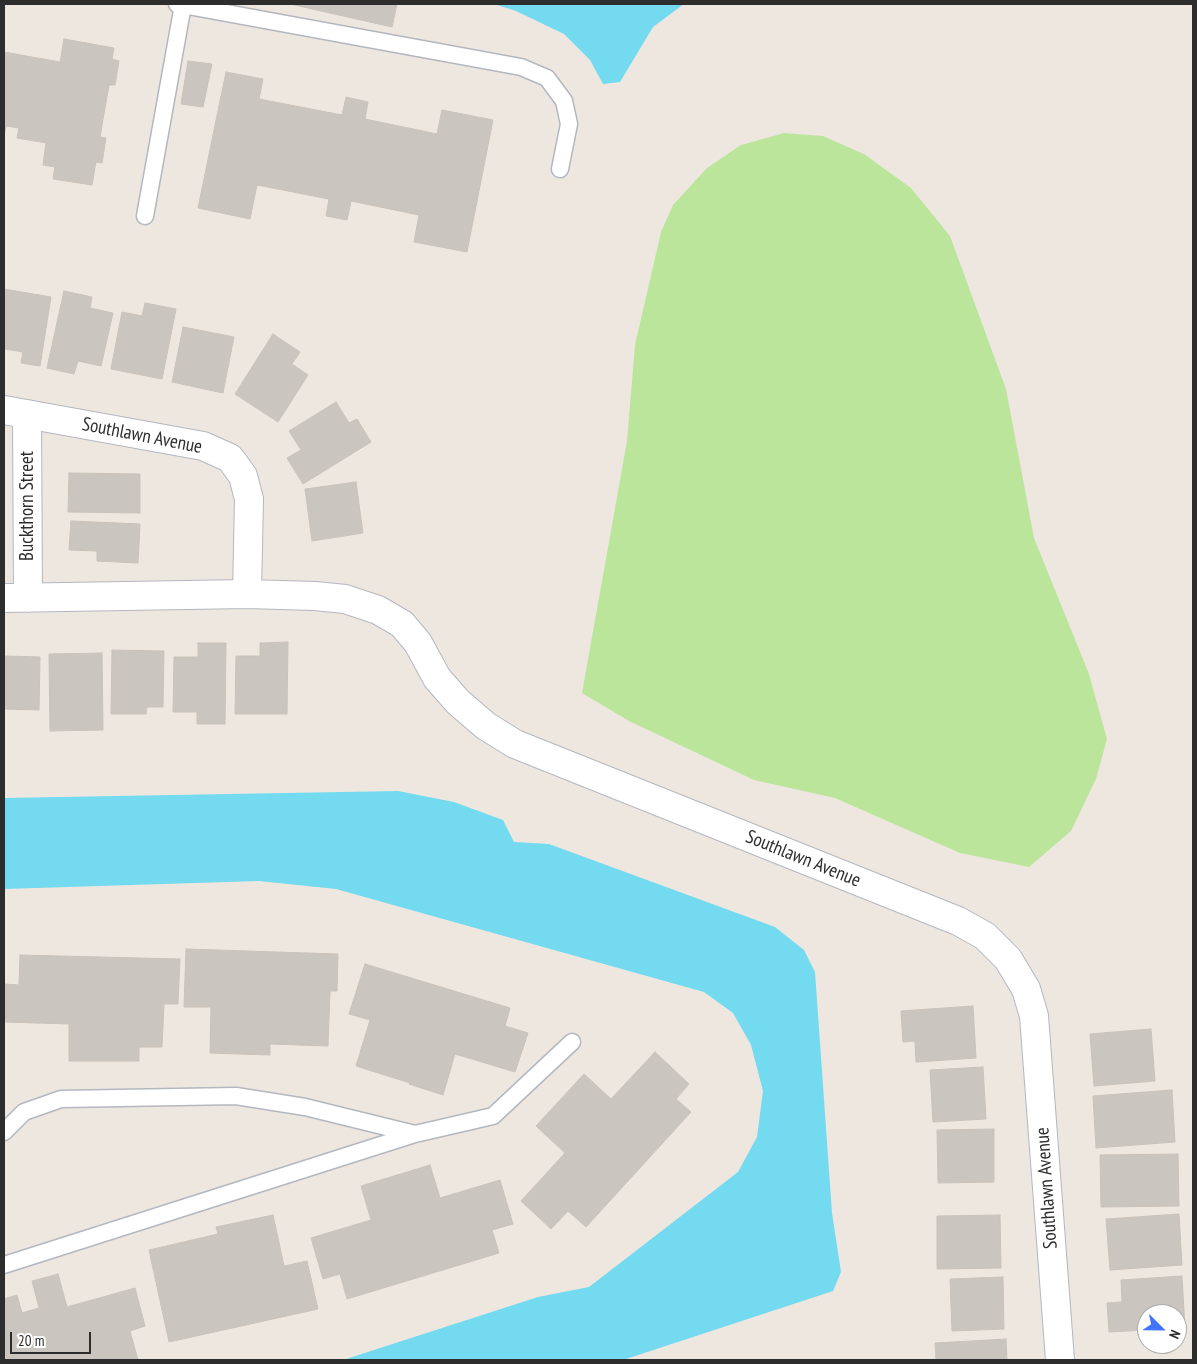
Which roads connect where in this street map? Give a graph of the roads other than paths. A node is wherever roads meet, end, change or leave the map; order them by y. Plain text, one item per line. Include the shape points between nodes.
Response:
1 (180, 4) edge
2 (560, 169) dead end
3 (145, 216) dead end
4 (15, 412) edge
5 (247, 594) junction
6 (16, 598) edge
7 (572, 1042) dead end
8 (4, 1132) edge
9 (415, 1134) junction
10 (4, 1265) edge
11 (1060, 1360) edge

1 - 2 lane via 521,67 547,78 564,102 569,124
1 - 3 lane
4 - 5 street, Southlawn Avenue via 203,446 230,458 243,476 248,499
4 - 6 street, Buckthorn Street
5 - 6 street, Southlawn Avenue
5 - 11 street, Southlawn Avenue via 316,596 378,610 402,624 418,644 437,678 458,702 486,726 515,744 958,921 985,936 1008,959 1026,989 1034,1016
7 - 9 lane via 493,1116
8 - 9 lane via 24,1112 61,1099 236,1096 305,1107
9 - 10 lane

